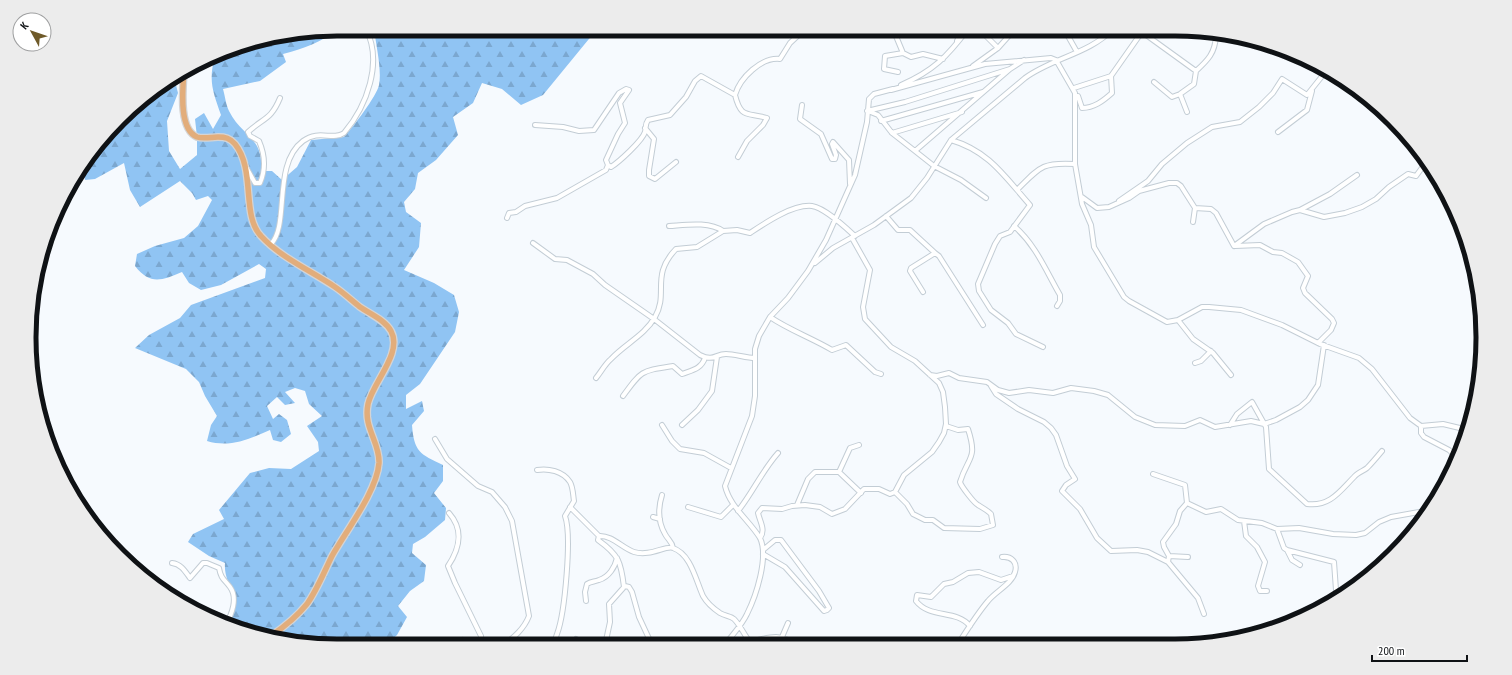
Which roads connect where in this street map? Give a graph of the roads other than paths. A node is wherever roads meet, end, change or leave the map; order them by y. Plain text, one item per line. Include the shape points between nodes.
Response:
1 (369, 36) edge
2 (796, 36) edge
3 (894, 36) edge
4 (959, 36) edge
5 (963, 36) edge
6 (986, 36) edge
7 (1009, 36) edge
8 (1068, 36) edge
9 (1105, 36) edge
10 (1139, 36) edge
11 (1150, 36) edge
12 (794, 38) joint
13 (1216, 39) edge
14 (998, 48) junction
15 (953, 49) junction
16 (1077, 52) junction
17 (903, 53) junction
18 (943, 59) junction
19 (1025, 60) junction
20 (1056, 60) junction
21 (969, 68) junction
22 (1010, 69) junction
23 (1196, 70) junction
24 (898, 72) dead end
25 (1323, 75) edge
26 (1111, 76) junction
27 (184, 78) edge
28 (181, 80) edge
29 (1154, 82) dead end
30 (1074, 88) junction
31 (1313, 89) junction
32 (891, 90) junction
33 (985, 91) junction
34 (1180, 94) junction
35 (735, 95) junction
36 (1076, 96) junction
37 (280, 98) dead end
38 (802, 105) dead end
39 (867, 111) junction
40 (963, 112) junction
41 (1187, 112) dead end
42 (881, 121) junction
43 (535, 125) dead end
44 (645, 128) junction
45 (1278, 132) dead end
46 (892, 133) junction
47 (951, 140) junction
48 (916, 151) junction
49 (738, 157) dead end
50 (676, 162) dead end
51 (1075, 164) junction
52 (608, 165) junction
53 (934, 166) junction
54 (1422, 166) edge
55 (246, 167) junction
56 (1356, 175) dead end
57 (849, 188) junction
58 (1017, 190) junction
59 (1082, 197) junction
60 (986, 198) dead end
61 (1118, 204) junction
62 (1195, 208) junction
63 (1300, 210) junction
64 (886, 216) junction
65 (507, 218) dead end
66 (835, 220) junction
67 (1193, 222) dead end
68 (669, 226) dead end
69 (1014, 226) junction
70 (723, 231) junction
71 (853, 237) junction
72 (271, 244) junction
73 (533, 244) dead end
74 (1234, 246) junction
75 (935, 253) junction
76 (808, 271) junction
77 (923, 292) dead end
78 (1058, 306) dead end
79 (770, 317) junction
80 (654, 319) junction
81 (1178, 320) junction
82 (983, 325) dead end
83 (1318, 343) junction
84 (1324, 345) junction
85 (1043, 347) dead end
86 (1211, 351) junction
87 (705, 358) junction
88 (717, 358) junction
89 (755, 358) junction
90 (1195, 363) dead end
91 (881, 374) dead end
92 (930, 374) junction
93 (1231, 375) dead end
94 (596, 378) dead end
95 (987, 382) junction
96 (623, 396) dead end
97 (1264, 424) junction
98 (662, 425) dead end
99 (682, 425) dead end
100 (1230, 425) junction
101 (946, 426) junction
102 (1420, 426) junction
103 (1462, 429) edge
104 (435, 439) dead end
105 (859, 445) dead end
106 (1382, 451) dead end
107 (778, 453) dead end
108 (1453, 454) edge
109 (731, 468) junction
110 (538, 470) dead end
111 (839, 472) junction
112 (1153, 474) dead end
113 (895, 492) junction
114 (861, 493) junction
115 (662, 495) dead end
116 (1187, 503) junction
117 (733, 505) junction
118 (797, 505) junction
119 (688, 506) dead end
120 (570, 508) junction
121 (738, 511) junction
122 (1421, 511) edge
123 (449, 513) dead end
124 (653, 518) dead end
125 (660, 519) junction
126 (1244, 521) junction
127 (1277, 529) junction
128 (599, 536) junction
129 (760, 538) junction
130 (673, 548) junction
131 (1287, 550) junction
132 (763, 552) junction
133 (1169, 556) junction
134 (1002, 557) dead end
135 (1188, 557) dead end
136 (617, 558) junction
137 (1168, 562) junction
138 (172, 564) dead end
139 (1300, 566) dead end
140 (1013, 576) junction
141 (624, 587) junction
142 (1336, 590) dead end
143 (1267, 591) dead end
144 (586, 601) dead end
145 (1204, 614) dead end
146 (228, 618) edge
147 (788, 623) dead end
148 (739, 626) junction
149 (970, 626) junction
150 (271, 631) edge
151 (275, 632) edge
152 (782, 637) junction
153 (481, 639) edge
154 (512, 639) edge
155 (555, 639) edge
156 (606, 639) edge
157 (649, 639) edge
158 (729, 639) edge
159 (748, 639) edge
160 (763, 639) edge
161 (785, 639) edge
162 (961, 639) edge

1 - 72 street via 373,48 373,69 362,104 349,128 340,136 311,136 292,153 284,183 275,240
2 - 12 street
3 - 17 street
4 - 15 street
5 - 15 street
6 - 14 street
7 - 14 street
8 - 16 street
9 - 16 street via 1096,44
10 - 26 street
11 - 23 street
12 - 35 street via 780,60 765,62 749,73 737,88
13 - 23 street via 1212,56
14 - 21 street
15 - 18 street
16 - 20 street
17 - 18 street via 911,57 923,54
17 - 24 street via 886,56 884,69
18 - 32 street via 921,76
19 - 20 street
19 - 21 street
19 - 22 street
20 - 30 street
20 - 47 street via 1025,78
21 - 32 street
22 - 33 street
22 - 39 street via 919,98
23 - 34 street via 1194,84
25 - 31 street
26 - 30 street
26 - 36 street via 1112,93 1104,101 1082,108
27 - 55 main road via 184,118 189,130 198,137 232,141
28 - 150 main road via 180,111 186,131 194,139 224,142 235,148 244,171 254,233 294,265 382,325 391,337 388,354 372,385 364,410 366,432 376,458 373,474 307,599
29 - 34 street via 1172,97
30 - 36 street
31 - 45 street via 1307,110
31 - 61 street via 1307,95 1282,80 1273,93 1240,122 1212,127 1187,143 1162,164 1148,181
32 - 39 street via 874,94
33 - 40 street
33 - 42 street
34 - 41 street
35 - 44 street via 701,76 670,115 648,120
35 - 49 street via 738,107 744,114 767,118 747,141
36 - 51 street
37 - 55 street via 273,113 248,132 260,141 264,154 265,164 260,182 255,182
38 - 57 street via 800,119 821,134 832,160 836,155 833,142 850,160
39 - 42 street via 878,115
39 - 57 street via 867,122 855,175
40 - 46 street
40 - 48 street
42 - 46 street
43 - 52 street via 579,131 594,130 619,93 629,90 620,103 625,123 606,160
44 - 50 street via 654,139 650,176 655,179
44 - 52 street via 640,139 616,163 611,167
46 - 48 street
47 - 53 street
47 - 58 street via 966,144 994,163
48 - 53 street
51 - 58 street via 1054,162 1044,165
51 - 59 street
52 - 65 street via 606,170 558,198 525,206 516,212 508,213
53 - 60 street via 961,180
53 - 64 street via 911,198
54 - 63 street via 1416,176 1408,174 1362,207 1324,217
55 - 72 main road via 255,227
56 - 63 street via 1330,194
57 - 66 street
58 - 69 street via 1030,205
59 - 61 street via 1097,208
59 - 81 street via 1082,204 1091,225 1094,247 1124,297 1167,322
61 - 62 street via 1139,191 1177,183
62 - 67 street
62 - 74 street via 1211,209 1216,213
63 - 74 street via 1264,224
64 - 71 street
64 - 75 street via 898,230 910,230
66 - 70 street via 812,206 770,219 750,232
66 - 71 street
66 - 76 street
68 - 70 street via 699,225
69 - 78 street via 1038,254 1060,295
69 - 85 street via 994,244 978,284 979,291 991,310 1008,323 1016,334
70 - 80 street via 697,247 676,249 667,260 661,272 660,296
71 - 76 street via 822,255
71 - 92 street via 870,270 863,307 865,320 891,347 915,361
72 - 151 main road via 386,324 392,332 394,341 391,357 371,393 367,410 369,429 378,453 376,475 310,599
73 - 80 street via 555,258 567,260 594,274 605,285
74 - 83 street via 1260,245 1298,262 1308,276 1303,288 1305,293 1332,318 1334,323 1331,330
75 - 77 street via 910,271
75 - 82 street
76 - 79 street
79 - 89 street via 759,336
79 - 91 street via 832,350 846,345 875,372
80 - 87 street
80 - 94 street via 634,340 610,359
81 - 83 street via 1202,307 1241,310 1282,325
81 - 86 street via 1193,339
83 - 84 street
84 - 97 street via 1318,385 1308,400 1300,407
84 - 102 street via 1359,358 1410,418
86 - 90 street
86 - 93 street
87 - 88 street
87 - 96 street via 698,368 682,374 673,366 638,375
88 - 89 street via 725,354
88 - 99 street via 712,391
89 - 109 street via 752,416
92 - 95 street via 937,376 949,373 959,378
92 - 101 street via 939,383 943,392
95 - 100 street via 998,390 1009,393 1029,390 1053,393 1071,388 1094,391 1108,395 1135,417 1155,425 1185,426 1200,420 1215,427
95 - 137 street via 996,394 1051,428 1066,466 1075,479 1062,491 1080,509 1097,538 1111,551 1148,552
97 - 100 street via 1251,421
97 - 100 street via 1252,402 1237,414
97 - 106 street via 1269,469 1307,504 1317,504 1334,497
98 - 109 street via 680,449 704,453
101 - 113 street via 932,452 904,475
101 - 113 street via 958,430 968,429 974,445 971,460 960,482 974,501 991,514 993,525 980,529 944,528 933,520 925,520 913,514
102 - 103 street via 1442,424
102 - 108 street via 1424,437
104 - 154 street via 447,459 478,486 492,492 502,501 512,521 529,616
105 - 111 street via 850,448
107 - 121 street via 768,464 751,496
109 - 117 street via 725,486
110 - 120 street via 552,470 571,483 574,501
111 - 114 street
111 - 118 street via 815,472 808,479
112 - 116 street via 1185,485
113 - 114 street via 890,494 878,488 867,488
114 - 118 street via 845,509 832,514 817,506
115 - 125 street
116 - 126 street via 1206,512 1221,509 1232,518
116 - 133 street via 1163,542
117 - 119 street via 721,517
117 - 121 street
118 - 129 street via 782,509 759,510 763,527
120 - 128 street
120 - 155 street via 565,516 568,531 562,614
121 - 129 street
122 - 127 street via 1391,516 1356,535 1299,528
123 - 153 street via 459,528 459,537 454,558 448,566
124 - 125 street
125 - 130 street
126 - 127 street via 1262,523
126 - 143 street via 1246,536 1257,547 1265,562 1258,586 1260,591
127 - 131 street
128 - 130 street via 606,535 633,552 644,554
128 - 136 street via 598,540 612,550
129 - 132 street
130 - 148 street via 688,561 703,596 711,606 733,618
131 - 139 street via 1292,560
131 - 142 street via 1334,562
132 - 132 street via 775,540 781,540 820,591 829,608 824,611 785,567
132 - 148 street via 756,594
133 - 135 street
133 - 137 street
134 - 140 street via 1006,556 1014,561 1016,568
136 - 141 street
136 - 144 street via 616,564 608,574 601,580 587,584
137 - 145 street via 1198,598
138 - 146 street via 184,569 190,578 203,563 219,568 221,578 234,594
140 - 149 street via 987,601
140 - 149 street via 1001,580 979,572 968,573 944,584 931,597 917,595 916,602 924,610 960,617
141 - 156 street via 610,604
141 - 157 street via 629,587 632,592 639,617
147 - 152 street
148 - 158 street
148 - 159 street
149 - 162 street
152 - 160 street
152 - 161 street

